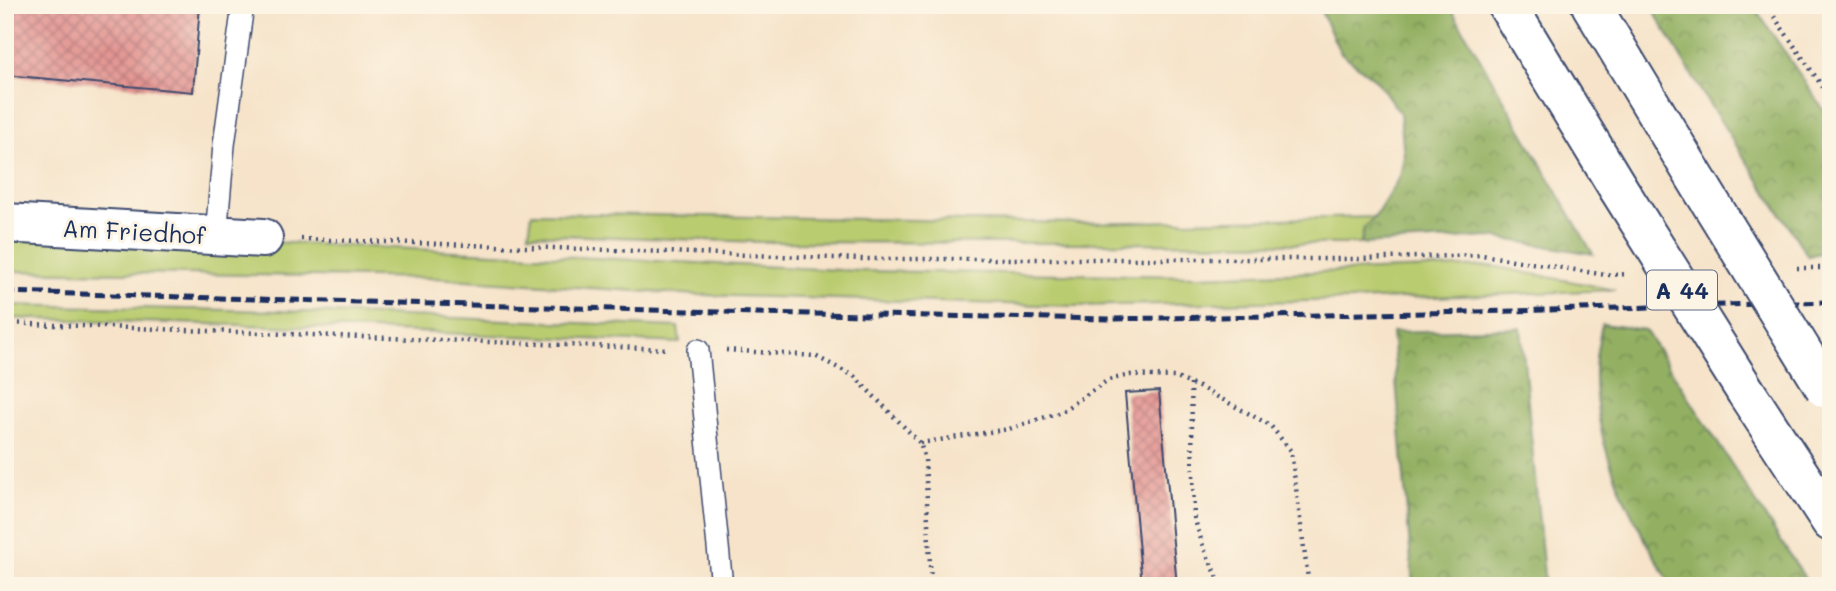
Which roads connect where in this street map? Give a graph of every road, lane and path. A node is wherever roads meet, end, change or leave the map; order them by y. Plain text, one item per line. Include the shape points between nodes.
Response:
1 (243, 5) edge
2 (1507, 5) edge
3 (1591, 5) edge
4 (1766, 5) edge
5 (1831, 99) edge
6 (5, 223) edge
7 (216, 236) junction
8 (263, 238) joint
9 (1831, 264) edge
10 (1820, 268) dead end
11 (1606, 275) dead end
12 (5, 323) edge
13 (698, 349) junction
14 (1191, 384) junction
15 (1828, 392) edge
16 (920, 443) junction
17 (1831, 522) edge
18 (722, 586) edge
19 (931, 586) edge
20 (1222, 586) edge
21 (1309, 586) edge

1 - 7 lane
2 - 17 main road, A 44, bridge
3 - 15 main road, A 44, bridge
4 - 5 path
6 - 7 main road, Am Friedhof
7 - 8 main road, Am Friedhof
8 - 11 path via 864,259 1482,255
9 - 10 path
12 - 13 path
13 - 16 path via 815,356 854,376
13 - 18 lane
14 - 16 path via 1174,377 1130,375 1108,380 1061,412 1009,429
14 - 20 path via 1194,517
14 - 21 path via 1270,425 1291,451
16 - 19 path via 925,459

